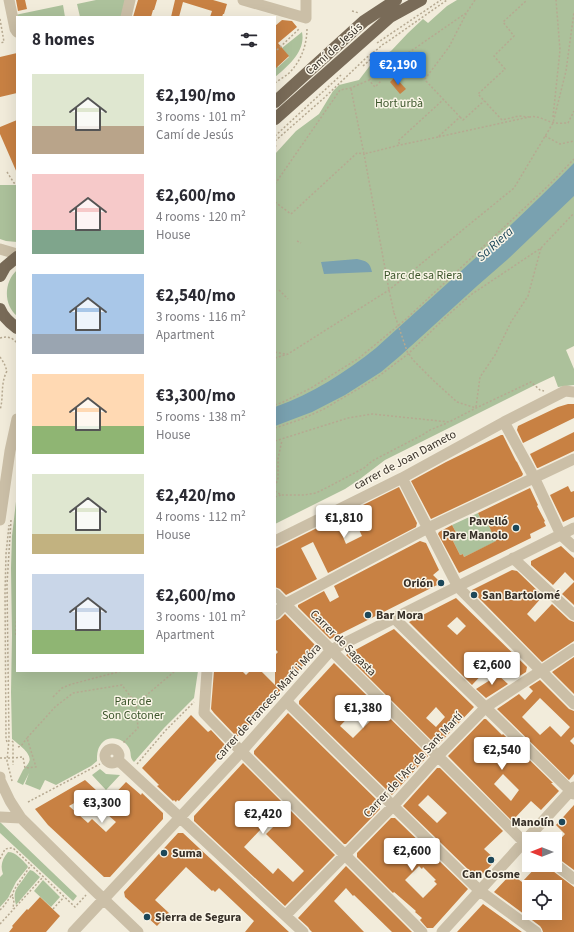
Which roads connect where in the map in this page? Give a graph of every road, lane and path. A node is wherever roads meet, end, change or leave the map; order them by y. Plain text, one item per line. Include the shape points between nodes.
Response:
1 (9, 0) edge
2 (130, 0) edge
3 (243, 0) edge
4 (306, 0) edge
5 (396, 0) edge
6 (441, 0) edge
7 (447, 0) edge
8 (475, 0) edge
9 (527, 0) edge
10 (556, 0) edge
11 (419, 1) edge
12 (467, 12) junction
13 (574, 12) edge
14 (126, 16) edge
15 (306, 18) junction
16 (0, 19) edge
17 (1, 29) edge
18 (299, 29) dead end
19 (16, 31) edge
20 (0, 43) edge
21 (376, 44) dead end
22 (277, 50) dead end
23 (371, 59) dead end
24 (362, 66) dead end
25 (342, 75) dead end
26 (369, 80) junction
27 (381, 81) dead end
28 (276, 82) edge
29 (351, 88) junction
30 (444, 99) junction
31 (484, 100) junction
32 (276, 101) edge
33 (574, 111) edge
34 (460, 117) junction
35 (529, 117) junction
36 (276, 118) edge
37 (553, 123) junction
38 (276, 135) edge
39 (545, 136) junction
40 (438, 137) junction
41 (276, 140) edge
42 (574, 140) edge
43 (400, 145) junction
44 (364, 154) junction
45 (574, 159) edge
46 (7, 172) dead end
47 (16, 183) edge
48 (276, 183) edge
49 (276, 203) edge
50 (574, 213) edge
51 (297, 241) dead end
52 (301, 243) dead end
53 (541, 248) junction
54 (0, 249) edge
55 (16, 254) edge
56 (16, 259) edge
57 (0, 276) edge
58 (279, 290) dead end
59 (389, 290) junction
60 (288, 299) dead end
61 (0, 309) edge
62 (0, 328) edge
63 (16, 328) edge
64 (0, 338) edge
65 (16, 342) edge
66 (276, 352) edge
67 (408, 354) junction
68 (286, 355) junction
69 (0, 357) edge
70 (276, 358) edge
71 (549, 392) dead end
72 (574, 392) edge
73 (276, 405) edge
74 (476, 408) junction
75 (0, 410) edge
76 (16, 421) edge
77 (449, 422) junction
78 (504, 422) junction
79 (276, 428) edge
80 (282, 440) junction
81 (276, 441) edge
82 (574, 460) edge
83 (534, 477) junction
84 (402, 478) junction
85 (276, 484) edge
86 (276, 492) edge
87 (281, 495) junction
88 (276, 496) edge
89 (0, 515) edge
90 (0, 520) edge
91 (428, 528) junction
92 (574, 528) edge
93 (561, 535) junction
94 (276, 541) edge
95 (574, 547) edge
96 (513, 558) junction
97 (458, 587) junction
98 (276, 595) edge
99 (285, 604) junction
100 (276, 613) edge
101 (574, 615) edge
102 (394, 618) junction
103 (574, 649) edge
104 (331, 650) junction
105 (540, 671) junction
106 (118, 672) edge
107 (174, 672) edge
108 (207, 672) edge
109 (53, 697) dead end
110 (195, 701) dead end
111 (286, 701) junction
112 (136, 704) junction
113 (574, 704) edge
114 (486, 707) junction
115 (27, 738) junction
116 (12, 741) dead end
117 (123, 743) dead end
118 (8, 744) junction
119 (18, 747) dead end
120 (241, 752) junction
121 (438, 756) junction
122 (0, 758) edge
123 (12, 758) junction
124 (118, 760) dead end
125 (100, 764) dead end
126 (136, 765) dead end
127 (13, 766) dead end
128 (0, 777) edge
129 (12, 781) dead end
130 (573, 791) edge
131 (28, 802) dead end
132 (393, 806) junction
133 (0, 817) edge
134 (181, 817) junction
135 (21, 818) junction
136 (537, 832) edge
137 (522, 839) edge
138 (522, 849) edge
139 (346, 855) junction
140 (0, 859) edge
141 (31, 865) junction
142 (562, 870) edge
143 (43, 877) junction
144 (574, 879) edge
145 (480, 891) junction
146 (12, 896) junction
147 (64, 897) junction
148 (104, 899) junction
149 (53, 909) dead end
150 (95, 909) junction
151 (0, 910) edge
152 (13, 910) junction
153 (286, 915) junction
154 (0, 924) edge
155 (73, 932) edge
156 (138, 932) edge
157 (303, 932) edge
158 (422, 932) edge
159 (442, 932) edge
160 (536, 932) edge

1 - 19 street
2 - 14 street
3 - 15 street
4 - 15 street
5 - 32 main road, Camí de Jesús via 364,21
6 - 21 path
7 - 41 path via 366,58
8 - 12 path
9 - 31 path via 503,22 514,36 494,56 505,69 478,94
10 - 37 path via 560,50
11 - 36 main road, Camí de Jesús via 390,17
12 - 26 path
12 - 30 path via 449,47 426,79
13 - 37 path via 566,71
15 - 28 path via 305,48 288,73
16 - 17 path
17 - 20 path via 4,42
18 - 22 path
23 - 24 path
25 - 38 path
26 - 27 path via 375,87
26 - 29 path
29 - 44 path
29 - 48 path via 340,90
30 - 34 path
30 - 43 path via 398,141
31 - 34 path via 463,120
31 - 35 path via 502,120 519,116
33 - 37 path via 568,123
34 - 40 path
35 - 37 path
35 - 40 path
37 - 39 path
39 - 42 path via 560,144
39 - 59 path via 514,188
40 - 43 path
43 - 44 path
44 - 49 path via 357,153 292,214
44 - 59 path
45 - 73 path via 405,320 359,358 311,388
46 - 47 path
50 - 53 path
51 - 52 path
53 - 67 path via 472,294
53 - 74 path via 528,296 480,377
54 - 55 street
56 - 57 main road via 5,267
58 - 60 path
59 - 67 path, bridge
59 - 68 path
61 - 63 main road
62 - 63 main road
64 - 65 path via 9,337
66 - 68 path
67 - 74 path via 457,402
67 - 79 path via 375,379 324,409
68 - 70 path
69 - 75 path via 7,371 3,378
71 - 74 path via 540,390 532,382
72 - 78 street, carrer de Joan Dameto via 565,391
74 - 77 path
76 - 89 street
77 - 80 path via 372,414 348,418
77 - 87 path via 372,460 364,468 316,493
78 - 83 street
78 - 84 street, carrer de Joan Dameto
80 - 81 path
80 - 85 path
82 - 83 street
83 - 91 street
83 - 93 street
84 - 91 street
84 - 94 street, carrer de Joan Dameto
86 - 87 path
87 - 88 path
89 - 90 street
91 - 97 street
91 - 99 street
92 - 93 street, carrer de Francesc Martí i Móra
93 - 95 street
93 - 96 street, carrer de Francesc Martí i Móra
96 - 97 street, carrer de Francesc Martí i Móra
96 - 101 street
97 - 102 street, carrer de Francesc Martí i Móra
97 - 105 street
98 - 99 street, Carrer de Sagasta
99 - 100 street
99 - 104 street, Carrer de Sagasta
102 - 104 street, carrer de Francesc Martí i Móra
102 - 114 street
103 - 105 street, Carrer de l'Arc de Sant Martí
104 - 111 street, carrer de Francesc Martí i Móra
104 - 121 street, Carrer de Sagasta
105 - 113 street
105 - 114 street, Carrer de l'Arc de Sant Martí
106 - 109 path via 72,684 62,688
107 - 112 path
108 - 120 street via 204,713
110 - 126 path
111 - 120 street, carrer de Francesc Martí i Móra
111 - 132 street
112 - 115 path via 122,685 73,693 55,707
112 - 117 path via 138,728
114 - 121 street, Carrer de l'Arc de Sant Martí
114 - 130 street
115 - 119 path
115 - 123 path via 36,767 25,768 23,757
116 - 123 path
118 - 118 path via 7,584 11,516 5,593
118 - 129 path via 6,761
120 - 134 street, carrer de Francesc Martí i Móra
120 - 139 street
121 - 132 street, Carrer de l'Arc de Sant Martí
121 - 137 street, Carrer de Sagasta
122 - 123 path, bridge
123 - 127 path
124 - 134 street
125 - 131 path
128 - 135 street via 10,801
130 - 136 street
132 - 139 street, Carrer de l'Arc de Sant Martí
132 - 145 street
133 - 135 street
134 - 148 street, carrer de Francesc Martí i Móra
134 - 153 street
135 - 148 street
138 - 145 street
139 - 153 street, Carrer de l'Arc de Sant Martí
139 - 158 street
140 - 141 path via 5,850 13,848
141 - 143 path
141 - 146 path
142 - 144 street
143 - 147 path
143 - 152 path
145 - 159 street
145 - 160 street
146 - 151 path
146 - 152 path
147 - 149 path
147 - 150 path via 75,907 84,897
148 - 150 street, carrer de Francesc Martí i Móra
148 - 156 street
150 - 155 street, carrer de Francesc Martí i Móra
152 - 154 path
153 - 157 street

